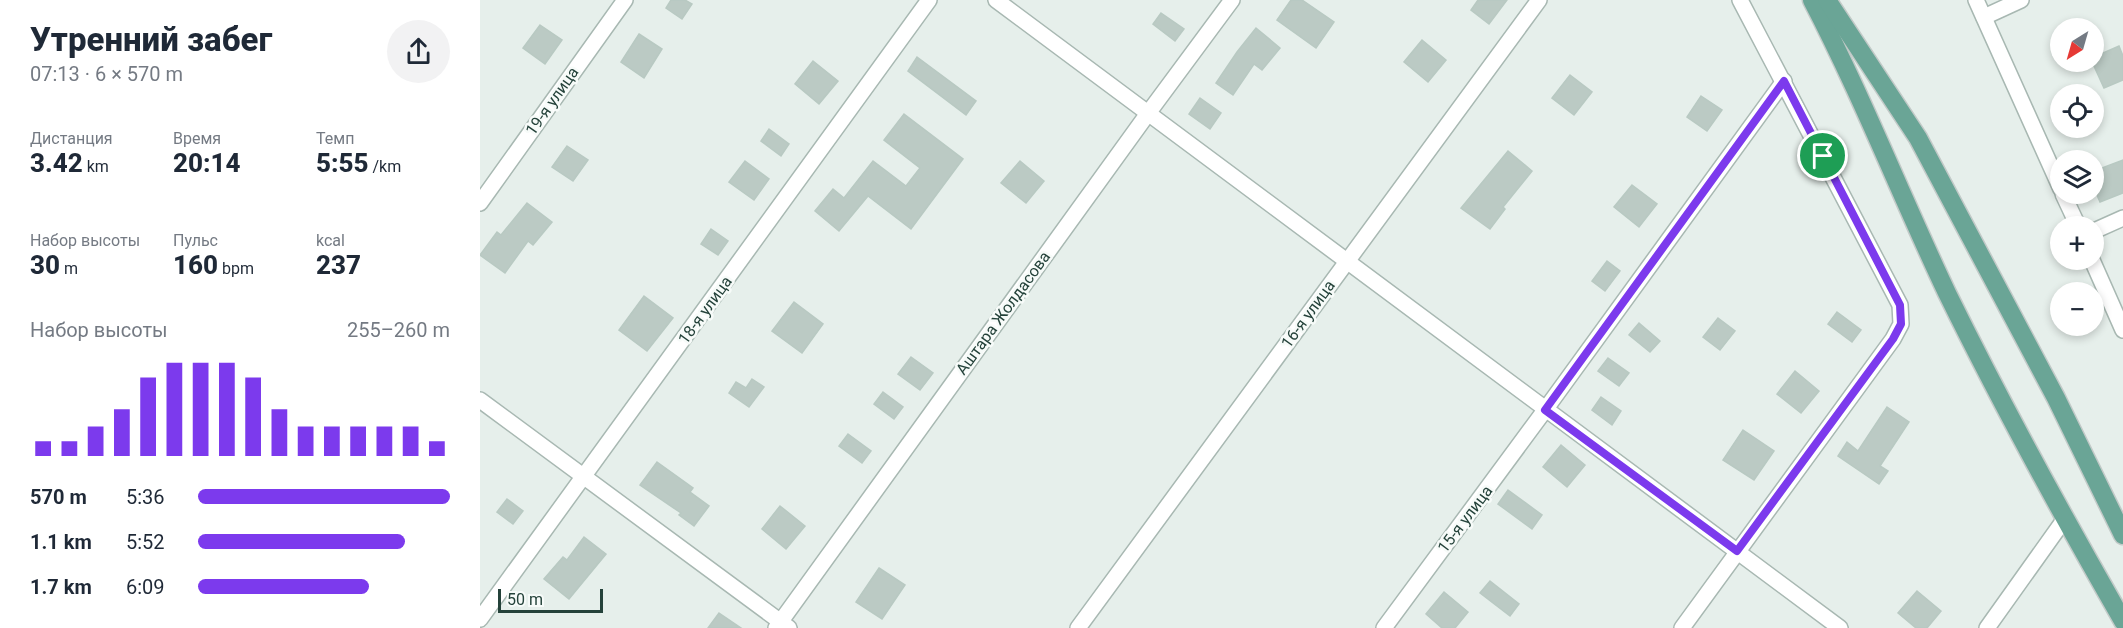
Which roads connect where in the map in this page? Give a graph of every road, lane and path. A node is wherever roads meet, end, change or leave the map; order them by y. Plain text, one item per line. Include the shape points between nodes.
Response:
1 (625, 0) edge
2 (929, 0) edge
3 (996, 0) edge
4 (1232, 0) edge
5 (1539, 0) edge
6 (1740, 0) edge
7 (1812, 0) edge
8 (1827, 0) edge
9 (1976, 0) edge
10 (2021, 0) edge
11 (1984, 17) junction
12 (1784, 81) junction
13 (1149, 112) junction
14 (2050, 164) edge
15 (480, 202) edge
16 (2123, 218) edge
17 (2104, 227) edge
18 (1347, 260) junction
19 (2096, 270) edge
20 (2123, 330) edge
21 (480, 400) edge
22 (1545, 410) junction
23 (584, 476) junction
24 (2064, 520) junction
25 (2123, 535) edge
26 (1737, 551) junction
27 (480, 619) edge
28 (2123, 621) edge
29 (782, 626) edge
30 (1077, 628) edge
31 (1384, 628) edge
32 (1682, 628) edge
33 (1840, 628) edge
34 (1987, 628) edge

1 - 15 street, 19-я улица
2 - 23 street, 18-я улица
3 - 13 street
4 - 13 street, Аштара Жолдасова
5 - 18 street, 16-я улица
6 - 12 street
7 - 24 main road via 1946,291
8 - 25 main road via 1918,138 2056,398
9 - 11 street
10 - 11 street
11 - 14 street
12 - 22 street, 15-я улица
12 - 26 street via 1900,305 1901,324
13 - 18 street
13 - 29 street, Аштара Жолдасова
16 - 17 street
18 - 22 street
18 - 30 street, 16-я улица
19 - 20 street
21 - 23 street
22 - 26 street
22 - 31 street, 15-я улица
23 - 27 street, 18-я улица
23 - 29 street
24 - 28 main road
24 - 34 street
26 - 32 street
26 - 33 street

